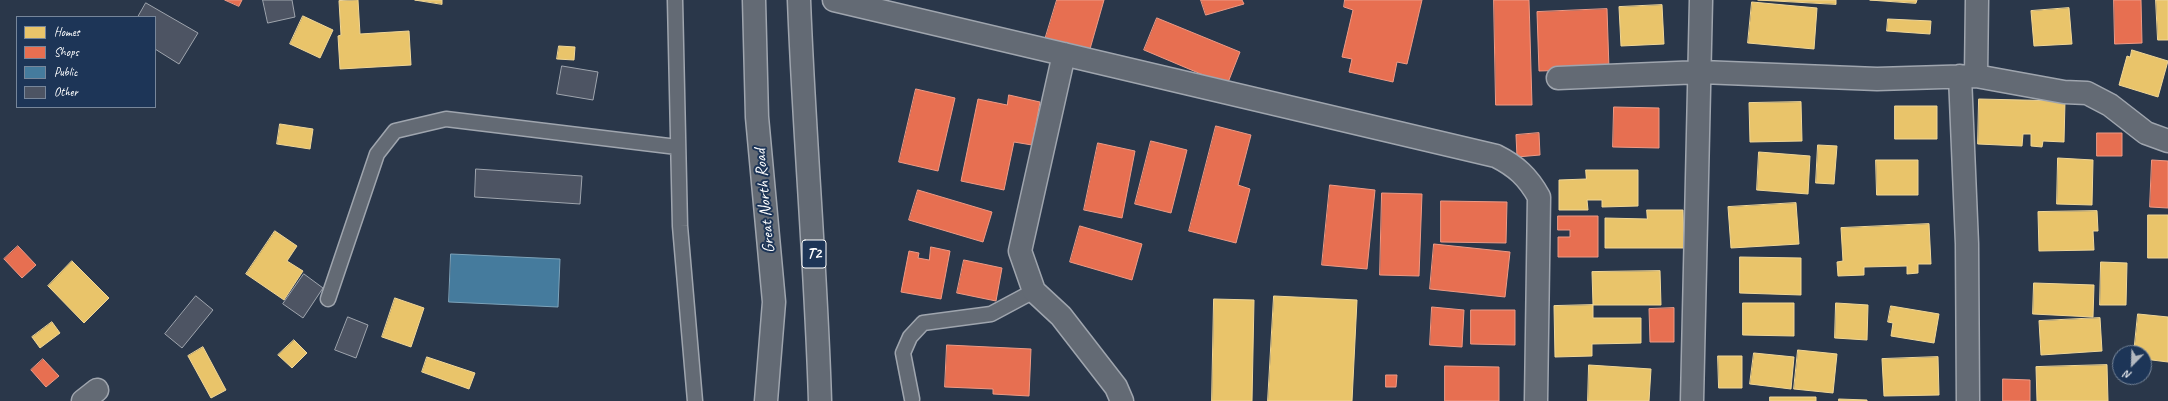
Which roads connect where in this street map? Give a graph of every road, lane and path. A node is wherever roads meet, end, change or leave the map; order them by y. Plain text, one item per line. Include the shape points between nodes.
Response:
1 (675, 0) edge
2 (754, 0) edge
3 (799, 0) edge
4 (1701, 0) edge
5 (1977, 0) edge
6 (847, 2) edge
7 (1064, 54) junction
8 (1701, 72) junction
9 (1968, 76) junction
10 (1558, 78) dead end
11 (2168, 141) edge
12 (677, 147) junction
13 (1034, 291) junction
14 (328, 299) dead end
15 (912, 399) dead end
16 (694, 401) edge
17 (766, 401) edge
18 (820, 401) edge
19 (1122, 401) edge
20 (1536, 401) edge
21 (1692, 401) edge
22 (1968, 401) edge

1 - 12 lane
2 - 17 street, Great North Road via 757,117 774,302
3 - 18 street, T2
4 - 8 street
5 - 9 street
6 - 7 street
7 - 13 street via 1020,251
7 - 20 street via 1496,156 1515,166 1530,181 1539,197
8 - 9 street via 1877,79
8 - 10 street
8 - 21 street
9 - 11 street via 2064,92 2087,93 2110,105 2146,133
9 - 22 street
12 - 14 lane via 446,119 395,131 377,154
12 - 16 lane via 680,226
13 - 15 lane via 992,314 923,323 910,337 903,353
13 - 19 street via 1061,316 1116,387

